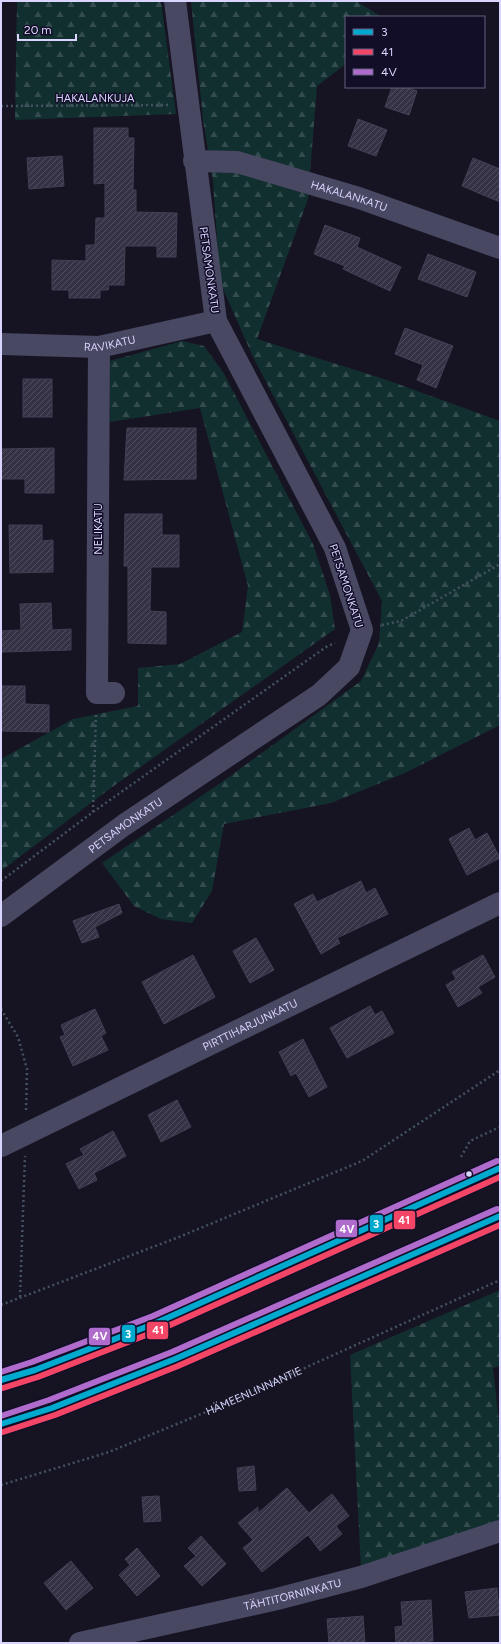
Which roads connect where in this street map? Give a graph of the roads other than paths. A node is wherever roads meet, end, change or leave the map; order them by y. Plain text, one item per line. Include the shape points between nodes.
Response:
1 (175, 1) edge
2 (194, 161) junction
3 (500, 248) edge
4 (216, 321) junction
5 (1, 344) edge
6 (99, 347) junction
7 (105, 693) road end
8 (500, 903) edge
9 (1, 916) edge
10 (1, 1146) edge
11 (500, 1168) edge
12 (500, 1216) edge
13 (1, 1380) edge
14 (1, 1424) edge
15 (500, 1531) edge
16 (80, 1643) edge

1 - 2 street, PETSAMONKATU
2 - 3 street, HAKALANKATU via 237,162 359,198
2 - 4 street, PETSAMONKATU
4 - 6 street, RAVIKATU
4 - 9 street, PETSAMONKATU via 335,548 362,630 349,667 319,695 124,825
5 - 6 street, RAVIKATU
6 - 7 street, NELIKATU
8 - 10 street, PIRTTIHARJUNKATU
11 - 13 main road via 156,1323 35,1370
12 - 14 main road via 175,1359 52,1408
15 - 16 street, TÄHTITORNINKATU via 361,1577 277,1599

